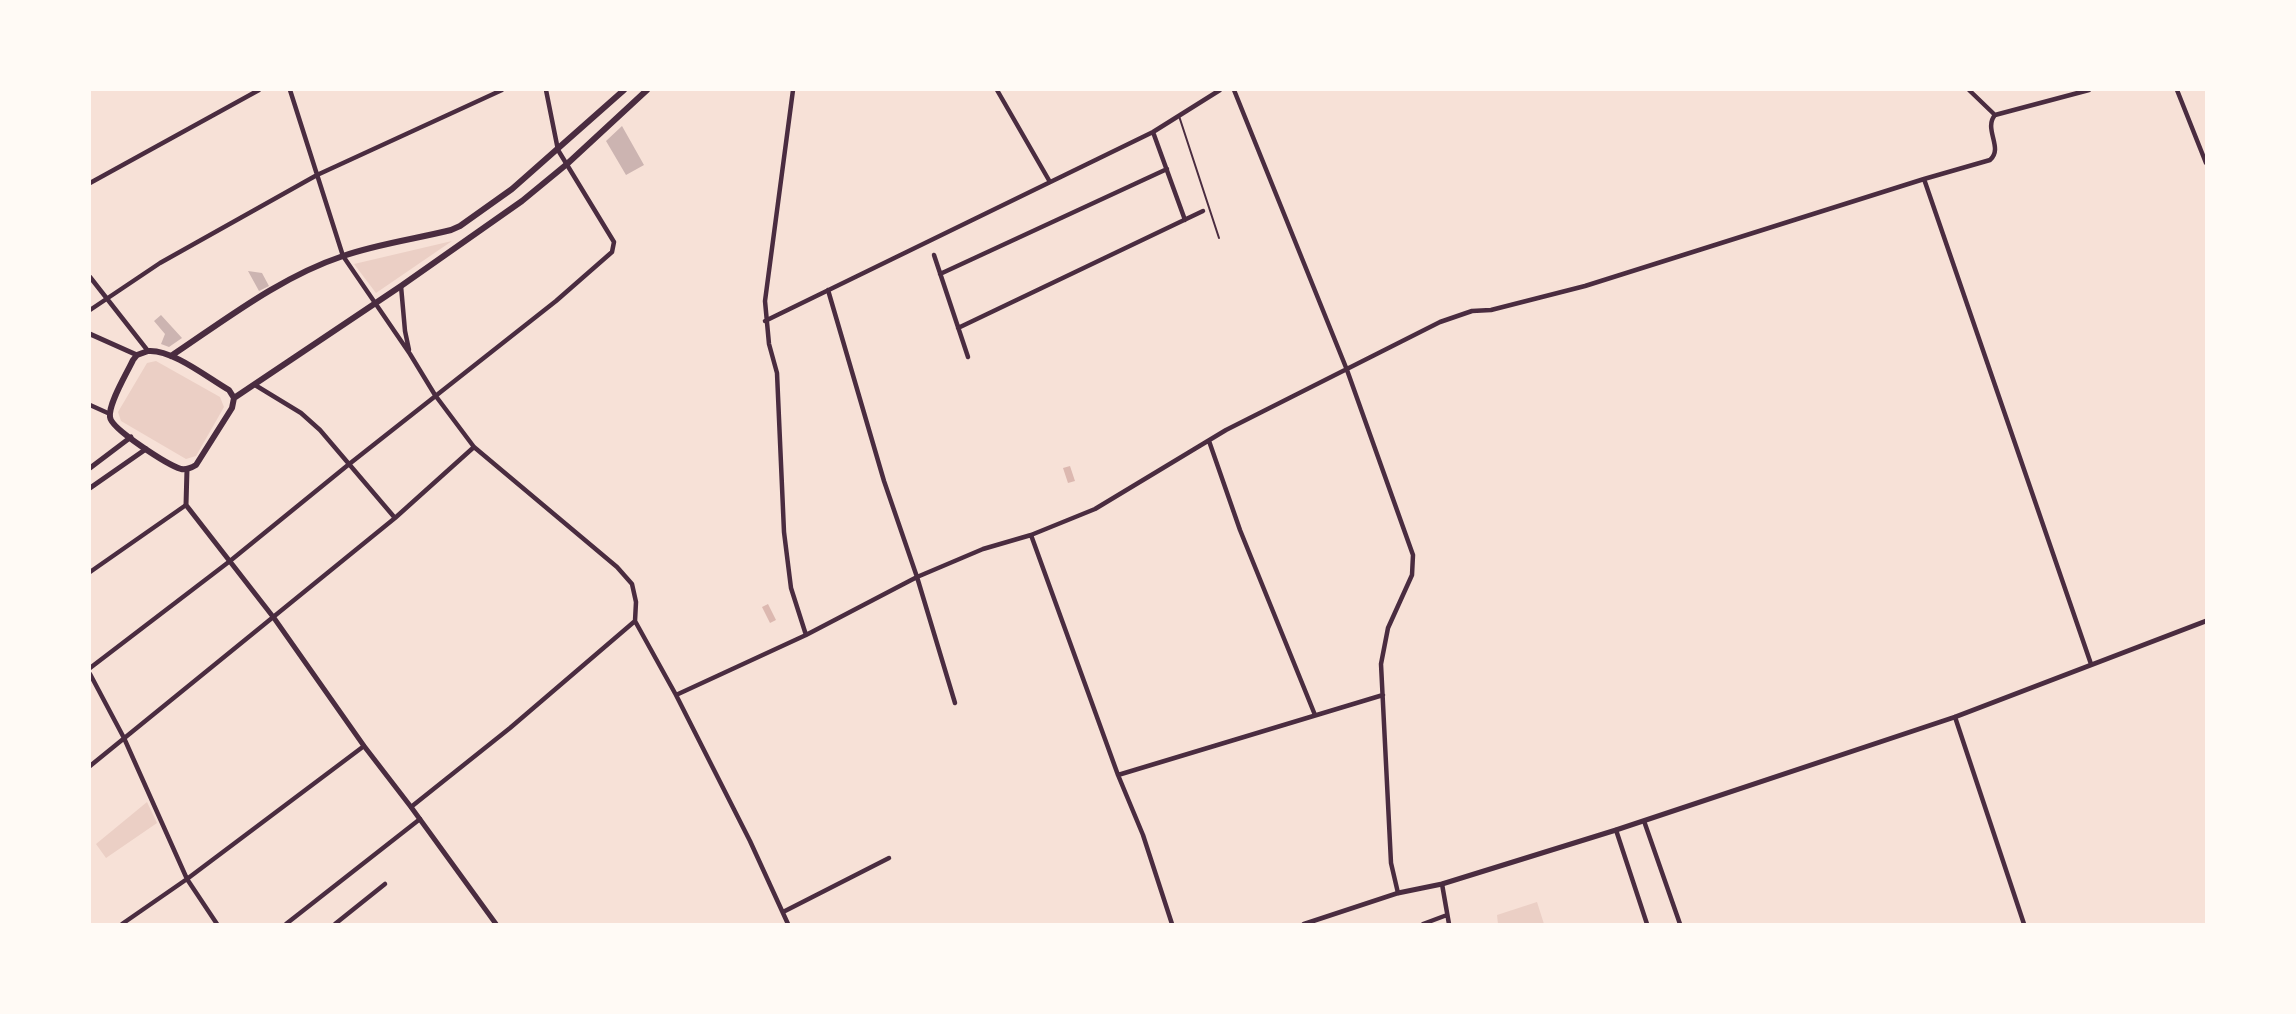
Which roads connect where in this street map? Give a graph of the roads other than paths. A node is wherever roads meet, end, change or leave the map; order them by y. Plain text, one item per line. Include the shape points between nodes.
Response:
1 (259, 90) edge
2 (290, 90) edge
3 (502, 90) edge
4 (546, 90) edge
5 (624, 90) edge
6 (647, 90) edge
7 (793, 90) edge
8 (997, 90) edge
9 (1220, 90) edge
10 (1234, 90) edge
11 (1969, 90) edge
12 (2089, 90) edge
13 (2177, 90) edge
14 (1179, 116) junction
15 (1993, 117) junction
16 (1154, 132) junction
17 (558, 150) junction
18 (2206, 163) edge
19 (568, 164) junction
20 (1167, 169) junction
21 (317, 174) junction
22 (1924, 179) junction
23 (1050, 182) junction
24 (90, 183) edge
25 (1203, 211) dead end
26 (1185, 220) junction
27 (1219, 238) dead end
28 (343, 256) junction
29 (934, 256) dead end
30 (940, 274) junction
31 (90, 277) edge
32 (401, 286) junction
33 (828, 290) junction
34 (105, 298) junction
35 (375, 303) junction
36 (90, 310) edge
37 (765, 321) junction
38 (958, 328) junction
39 (90, 334) edge
40 (148, 351) junction
41 (410, 354) junction
42 (137, 355) junction
43 (171, 356) junction
44 (968, 356) dead end
45 (1347, 370) junction
46 (255, 385) junction
47 (435, 395) junction
48 (234, 398) junction
49 (90, 405) edge
50 (110, 414) junction
51 (131, 438) junction
52 (1209, 441) junction
53 (474, 447) junction
54 (146, 449) junction
55 (348, 465) junction
56 (90, 468) edge
57 (187, 469) junction
58 (90, 488) edge
59 (186, 505) junction
60 (395, 518) junction
61 (1031, 535) junction
62 (230, 561) junction
63 (90, 572) edge
64 (917, 576) junction
65 (274, 618) junction
66 (635, 621) junction
67 (2206, 621) edge
68 (806, 635) junction
69 (2092, 664) junction
70 (90, 668) edge
71 (90, 674) edge
72 (1383, 695) junction
73 (676, 696) junction
74 (955, 703) dead end
75 (1315, 715) junction
76 (1955, 718) junction
77 (124, 738) junction
78 (364, 746) junction
79 (90, 766) edge
80 (1118, 776) junction
81 (411, 807) junction
82 (420, 819) junction
83 (1644, 821) junction
84 (1616, 830) junction
85 (889, 858) dead end
86 (187, 879) junction
87 (385, 884) dead end
88 (1442, 884) junction
89 (1398, 893) junction
90 (783, 912) junction
91 (1447, 915) junction
92 (122, 924) edge
93 (217, 924) edge
94 (286, 924) edge
95 (335, 924) edge
96 (496, 924) edge
97 (788, 924) edge
98 (1172, 924) edge
99 (1304, 924) edge
100 (1423, 924) edge
101 (1449, 924) edge
102 (1647, 924) edge
103 (1680, 924) edge
104 (2024, 924) edge

1 - 24 street
2 - 21 street
3 - 21 street
4 - 17 street
5 - 17 main road
6 - 19 main road
7 - 37 street
8 - 23 street
9 - 14 street
10 - 45 street
11 - 15 street
12 - 15 street
13 - 18 street
14 - 16 street
14 - 27 lane
15 - 22 street via 1991,129 1995,150 1992,158
16 - 20 street
16 - 23 street
17 - 19 street
17 - 28 main road via 512,189 451,230
19 - 32 main road via 522,201
19 - 47 street via 614,242 612,252 556,301
20 - 26 street
20 - 30 street
21 - 28 street
21 - 34 street
22 - 45 street via 1586,286 1456,316
22 - 69 street
23 - 33 street
25 - 26 street
26 - 38 street
28 - 35 street
28 - 43 main road via 304,272 250,303
29 - 30 street
30 - 38 street
31 - 34 street
32 - 35 main road
32 - 41 street
33 - 37 street
33 - 64 street via 884,481
34 - 36 street
34 - 40 street
35 - 41 street
35 - 46 main road
37 - 68 street via 777,373 784,532 791,588
38 - 44 street
39 - 42 street
40 - 42 main road
40 - 43 main road
41 - 47 street
42 - 50 main road
43 - 48 main road via 229,390
45 - 52 street
45 - 72 street via 1414,555 1412,575 1388,628 1381,664
46 - 48 main road
46 - 55 street via 301,413 320,430
47 - 53 street
47 - 55 street
48 - 57 main road via 232,408 196,466
49 - 50 street
50 - 51 main road via 115,427
51 - 54 main road
51 - 56 street
52 - 61 street via 1095,509
52 - 75 street via 1240,530
53 - 60 street
53 - 66 street via 632,584 636,602
54 - 57 main road
54 - 58 street
55 - 60 street
55 - 62 street
57 - 59 street
59 - 62 street
59 - 63 street
60 - 65 street
61 - 64 street via 983,549
61 - 80 street
62 - 65 street
62 - 70 street
64 - 68 street
64 - 74 street
65 - 77 street
65 - 78 street
66 - 73 street
66 - 81 street
67 - 69 street
68 - 73 street
69 - 76 street
71 - 77 street
72 - 75 street
72 - 89 street via 1391,863
73 - 90 street
75 - 80 street
76 - 83 street
76 - 104 street
77 - 79 street
77 - 86 street
78 - 81 street
78 - 86 street
80 - 98 street via 1146,844
81 - 82 street
82 - 94 street
82 - 96 street
83 - 84 street
83 - 103 street
84 - 88 street
84 - 102 street
85 - 90 street
86 - 92 street
86 - 93 street
87 - 95 street
88 - 89 street
88 - 91 street
89 - 99 street
90 - 97 street
91 - 100 street
91 - 101 street

